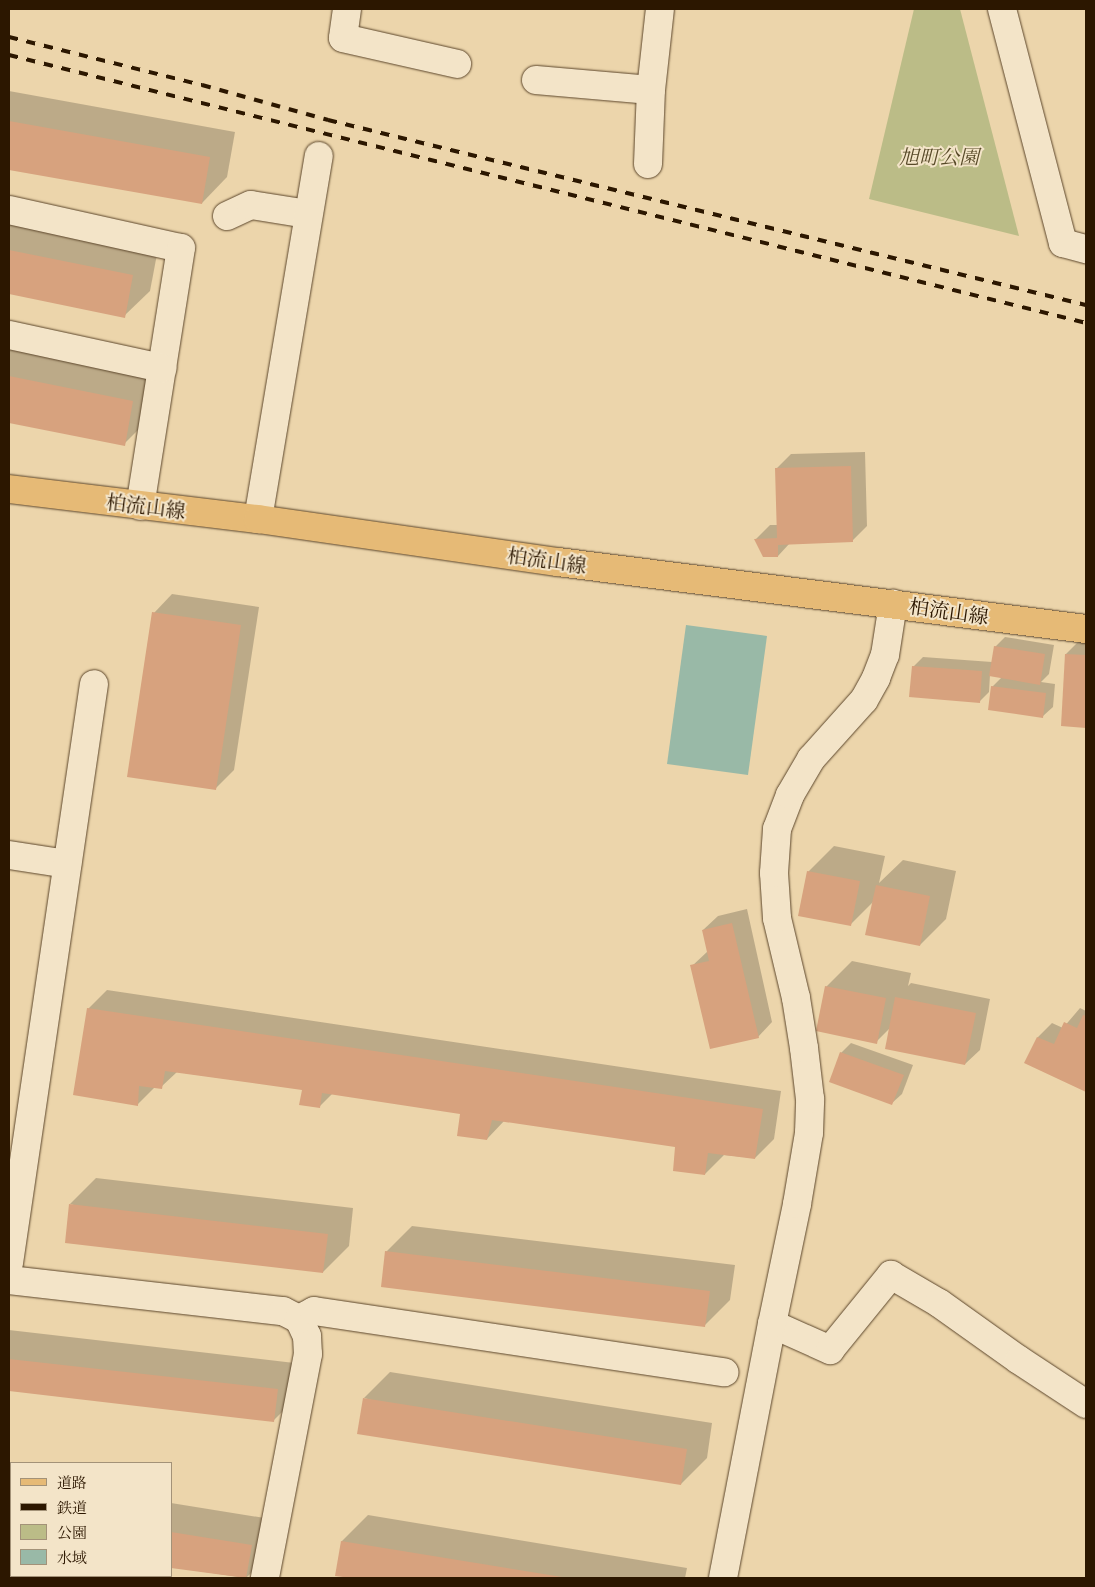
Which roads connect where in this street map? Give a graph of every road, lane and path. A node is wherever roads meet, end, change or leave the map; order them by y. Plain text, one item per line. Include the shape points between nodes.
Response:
1 (347, 9) edge
2 (660, 9) edge
3 (1002, 9) edge
4 (457, 64) dead end
5 (536, 80) dead end
6 (651, 90) junction
7 (318, 156) dead end
8 (648, 164) dead end
9 (9, 210) edge
10 (308, 214) junction
11 (227, 216) dead end
12 (1086, 249) edge
13 (9, 335) edge
14 (162, 368) junction
15 (9, 489) edge
16 (140, 506) junction
17 (258, 519) junction
18 (893, 604) junction
19 (1086, 630) edge
20 (94, 684) dead end
21 (9, 855) edge
22 (67, 864) junction
23 (9, 1263) edge
24 (9, 1280) edge
25 (299, 1319) junction
26 (772, 1324) junction
27 (724, 1372) dead end
28 (1086, 1404) edge
29 (265, 1578) edge
30 (724, 1578) edge

1 - 4 street via 343,38
2 - 6 street
3 - 12 street via 1064,243
5 - 6 street
6 - 8 street
7 - 10 street
9 - 14 street via 181,248
10 - 11 street via 251,204
10 - 17 street
13 - 14 street
14 - 16 street
15 - 16 main road, 柏流山線
16 - 17 main road, 柏流山線
17 - 18 main road, 柏流山線 via 558,562
18 - 19 main road, 柏流山線
18 - 26 street via 885,655 876,678 864,700 811,760 790,795 778,828 774,873 777,918 796,998 810,1098 803,1173
20 - 22 street
21 - 22 street
22 - 23 street
24 - 25 street via 283,1311
25 - 27 street via 314,1311
25 - 29 street via 307,1336 308,1354
26 - 28 street via 830,1350 891,1275 939,1303
26 - 30 street

